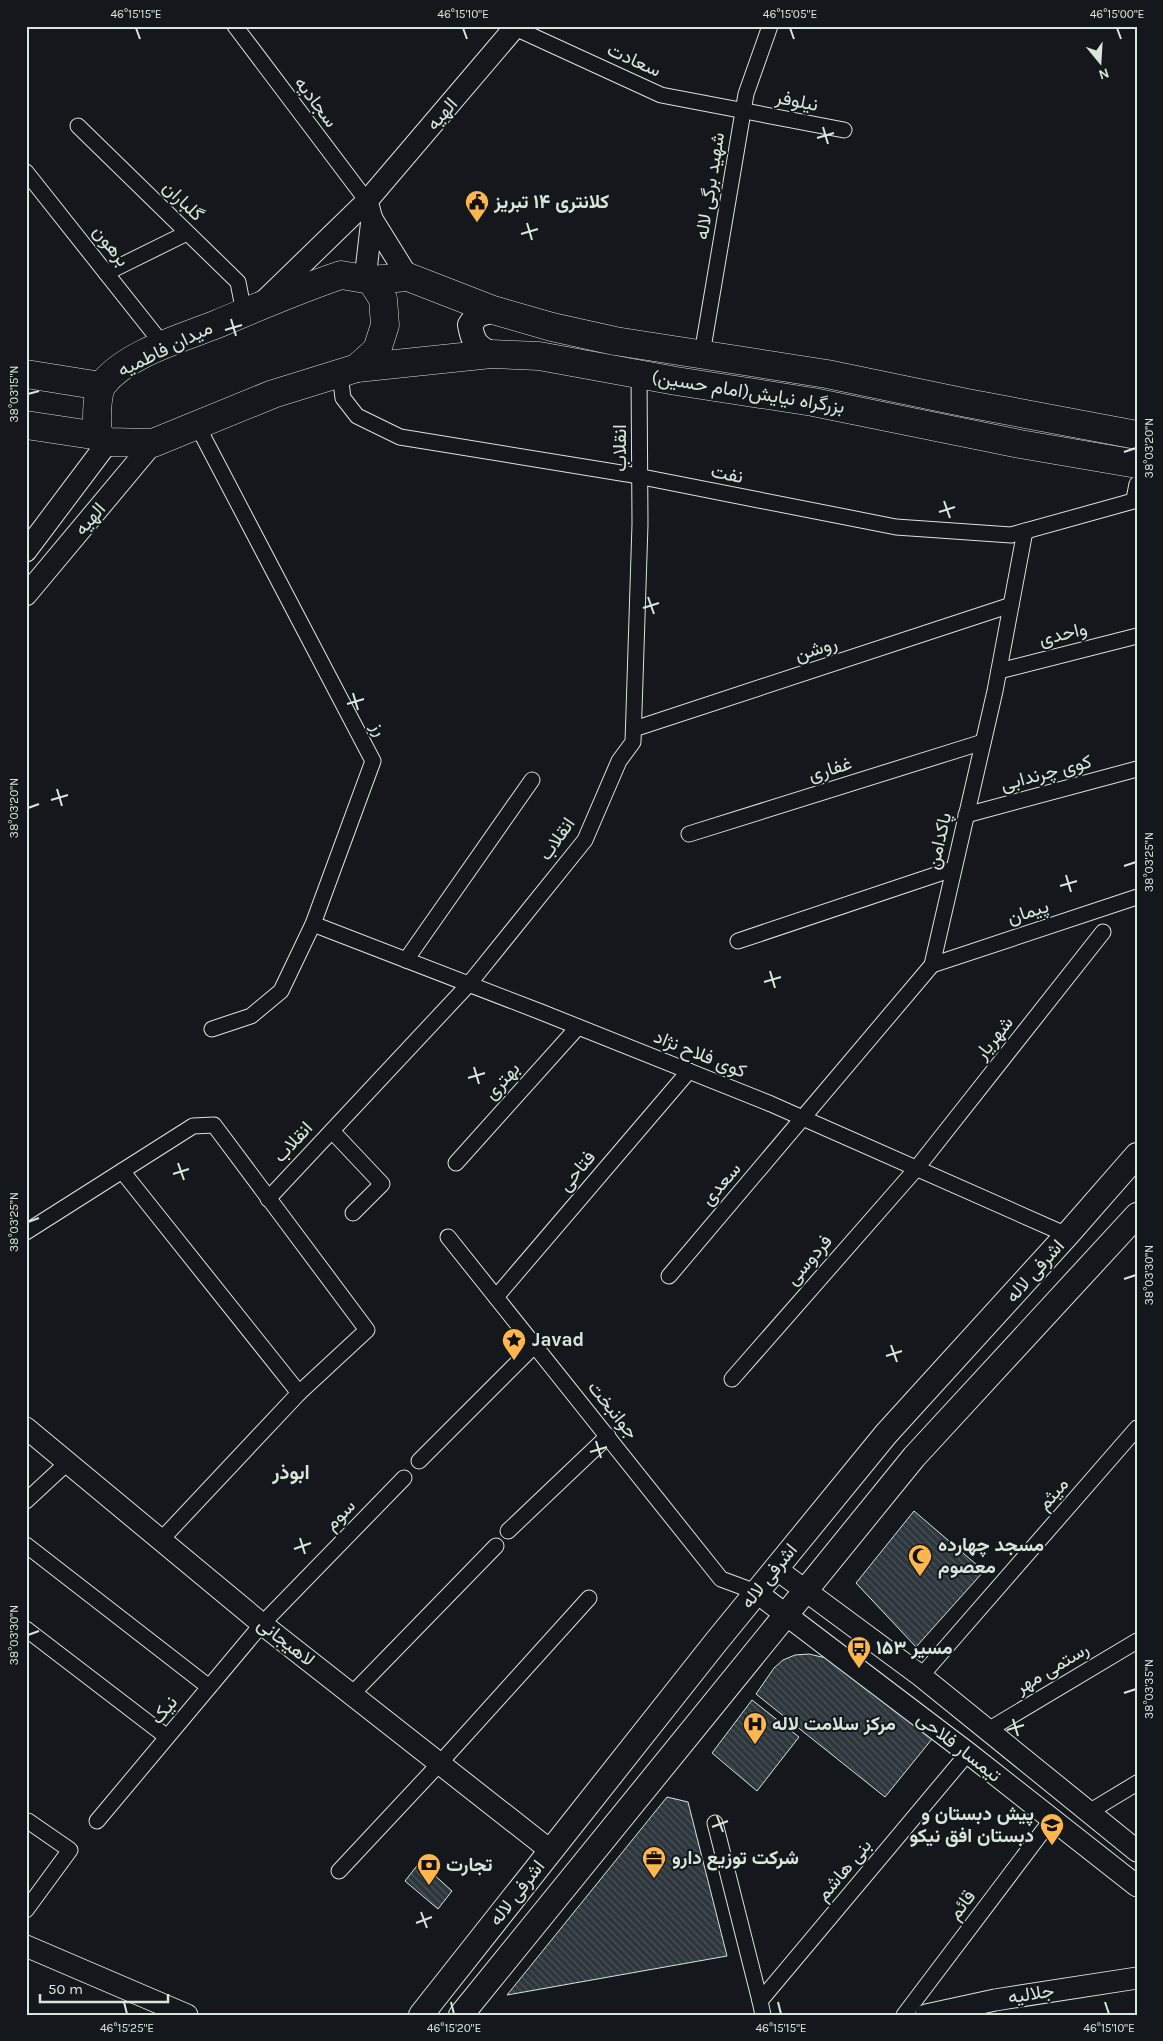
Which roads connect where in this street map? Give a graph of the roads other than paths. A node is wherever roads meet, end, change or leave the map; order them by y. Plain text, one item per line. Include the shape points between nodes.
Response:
1 (235, 26) edge
2 (770, 26) edge
3 (516, 27) edge
4 (743, 110) junction
5 (78, 126) dead end
6 (844, 130) dead end
7 (26, 172) edge
8 (370, 210) junction
9 (187, 232) junction
10 (106, 273) junction
11 (408, 277) junction
12 (368, 279) junction
13 (251, 310) junction
14 (493, 310) junction
15 (164, 346) junction
16 (491, 354) junction
17 (702, 354) junction
18 (26, 359) edge
19 (349, 371) junction
20 (26, 374) edge
21 (639, 374) junction
22 (58, 379) junction
23 (101, 386) junction
24 (26, 425) edge
25 (197, 425) junction
26 (1137, 434) edge
27 (104, 439) junction
28 (154, 443) junction
29 (1137, 464) edge
30 (640, 477) junction
31 (1136, 494) edge
32 (1025, 531) junction
33 (27, 547) edge
34 (26, 595) edge
35 (1011, 605) junction
36 (1137, 636) edge
37 (998, 671) junction
38 (634, 730) junction
39 (983, 742) junction
40 (1137, 769) edge
41 (532, 780) dead end
42 (966, 815) junction
43 (690, 834) dead end
44 (953, 869) junction
45 (1137, 897) edge
46 (313, 924) junction
47 (1103, 932) dead end
48 (738, 941) dead end
49 (406, 960) junction
50 (932, 965) junction
51 (469, 984) junction
52 (578, 1027) junction
53 (212, 1029) dead end
54 (689, 1071) junction
55 (803, 1119) junction
56 (332, 1131) junction
57 (1137, 1155) edge
58 (456, 1163) dead end
59 (916, 1169) junction
60 (122, 1171) junction
61 (268, 1199) junction
62 (353, 1213) dead end
63 (1137, 1215) edge
64 (26, 1232) edge
65 (1067, 1235) junction
66 (448, 1237) dead end
67 (669, 1276) dead end
68 (496, 1297) junction
69 (535, 1345) junction
70 (732, 1379) dead end
71 (299, 1393) junction
72 (26, 1428) edge
73 (1137, 1428) edge
74 (608, 1436) junction
75 (419, 1461) dead end
76 (67, 1462) junction
77 (404, 1478) dead end
78 (26, 1501) edge
79 (508, 1531) dead end
80 (160, 1541) junction
81 (26, 1546) edge
82 (496, 1546) dead end
83 (775, 1568) junction
84 (805, 1591) junction
85 (756, 1592) junction
86 (589, 1598) dead end
87 (787, 1614) junction
88 (262, 1624) junction
89 (26, 1629) edge
90 (1137, 1640) edge
91 (921, 1676) junction
92 (209, 1687) junction
93 (352, 1694) junction
94 (988, 1730) junction
95 (167, 1737) junction
96 (968, 1753) junction
97 (440, 1763) junction
98 (1137, 1783) edge
99 (1089, 1812) junction
100 (1052, 1819) junction
101 (28, 1821) dead end
102 (97, 1821) dead end
103 (715, 1824) dead end
104 (551, 1850) junction
105 (1137, 1851) edge
106 (339, 1871) dead end
107 (1137, 1886) edge
108 (26, 1910) edge
109 (26, 1946) edge
110 (1137, 1978) edge
111 (994, 2007) edge
112 (762, 2008) edge
113 (187, 2015) edge
114 (421, 2015) edge
115 (461, 2015) edge
116 (904, 2015) edge
117 (926, 2015) edge

1 - 8 street, سجادیه
2 - 4 street, شهید برگی لاله
3 - 4 street, سعادت via 661,95
3 - 8 main road, الهیه
4 - 6 street, نیلوفر
4 - 17 street, شهید برگی لاله
5 - 9 street, گلباران
7 - 10 street, برهون
8 - 11 main road
8 - 12 main road
8 - 13 main road, الهیه
9 - 10 street
9 - 13 street, گلباران via 238,282
10 - 15 street, برهون
11 - 12 highway, بزرگراه نیایش(امام حسین)
11 - 14 highway, بزرگراه نیایش(امام حسین)
12 - 13 highway, میدان فاطمیه via 341,274
12 - 19 highway via 383,300 385,325 378,350
13 - 15 highway, میدان فاطمیه
14 - 16 main road via 477,315 470,325 472,338 479,348
14 - 17 highway, بزرگراه نیایش(امام حسین) via 615,341
15 - 23 highway, میدان فاطمیه via 112,373
16 - 19 highway, بزرگراه نیایش(امام حسین)
16 - 21 highway, بزرگراه نیایش(امام حسین) via 539,356
17 - 26 highway, بزرگراه نیایش(امام حسین) via 827,374
18 - 22 street
19 - 25 highway via 273,394
19 - 30 street, نفت via 343,398 357,416 400,438
20 - 22 highway
21 - 29 highway, بزرگراه نیایش(امام حسین) via 813,402
21 - 30 street, انقلاب
22 - 23 highway
23 - 27 highway, میدان فاطمیه via 98,417
24 - 27 highway
25 - 28 highway
25 - 46 street, رز via 373,761
27 - 28 highway
27 - 33 main road, الهیه
28 - 34 main road, الهیه
30 - 32 street, نفت via 896,527 1011,535
30 - 38 street, انقلاب
31 - 32 street, نفت
32 - 35 street, پاکدامن
35 - 37 street, پاکدامن
35 - 38 street, روشن
36 - 37 street, واحدی
37 - 39 street, پاکدامن
38 - 51 street, انقلاب via 633,742 618,761 585,840
39 - 42 street, پاکدامن
39 - 43 street, غفاری
40 - 42 street, کوی چرندابی
41 - 49 street
42 - 44 street, پاکدامن
44 - 48 street
44 - 50 street, پاکدامن
45 - 50 street, پیمان
46 - 49 street, کوی فلاح نژاد
46 - 53 street, رز via 280,991 250,1016
47 - 59 street, شهریار
49 - 51 street, کوی فلاح نژاد
50 - 55 street, پاکدامن
51 - 52 street, کوی فلاح نژاد
51 - 56 street, انقلاب
52 - 54 street, کوی فلاح نژاد
52 - 58 street, بهتری
54 - 55 street, کوی فلاح نژاد
54 - 68 street, فتاحی
55 - 59 street, کوی فلاح نژاد
55 - 67 street, سعدی
56 - 61 street, انقلاب
56 - 62 street via 382,1184
57 - 65 main road, اشرفی لاله
59 - 65 street, کوی فلاح نژاد
59 - 70 street, فردوسی
60 - 61 street via 193,1126 214,1125
60 - 64 street
60 - 71 street
61 - 71 street via 367,1330
63 - 84 main road, اشرفی لاله via 914,1457
65 - 83 main road, اشرفی لاله via 886,1434
66 - 68 street, جوانبخت
68 - 69 street, جوانبخت
69 - 74 street, جوانبخت
69 - 75 street
71 - 80 street
72 - 76 main road, لاهیجانی
73 - 91 street, میثم
74 - 79 street
74 - 85 street, جوانبخت via 721,1579
76 - 78 street
76 - 80 main road, لاهیجانی
77 - 88 street, سوم
80 - 88 main road, لاهیجانی
81 - 92 street
82 - 93 street
83 - 84 main road, تیمسار فلاحی
83 - 85 main road, اشرفی لاله
84 - 87 main road, اشرفی لاله
84 - 91 main road, تیمسار فلاحی
85 - 87 main road, تیمسار فلاحی
85 - 104 main road, اشرفی لاله
86 - 97 street
87 - 96 main road, تیمسار فلاحی
87 - 115 main road, اشرفی لاله
88 - 92 street, نیک
88 - 93 main road, لاهیجانی
89 - 95 street
90 - 94 street, رستمی مهر
91 - 94 main road, تیمسار فلاحی
92 - 95 street, نیک
93 - 97 main road, لاهیجانی
94 - 96 main road
94 - 99 main road, تیمسار فلاحی
95 - 102 street, نیک
96 - 100 main road, تیمسار فلاحی
96 - 112 street, بنی هاشم
97 - 104 main road, لاهیجانی
97 - 106 street
98 - 99 street
99 - 105 main road, تیمسار فلاحی
100 - 107 main road, تیمسار فلاحی
100 - 116 street, قائم
101 - 108 street via 70,1850
103 - 112 street
104 - 114 main road, اشرفی لاله
109 - 113 main road
110 - 111 main road, جلالیه
111 - 117 main road, جلالیه

